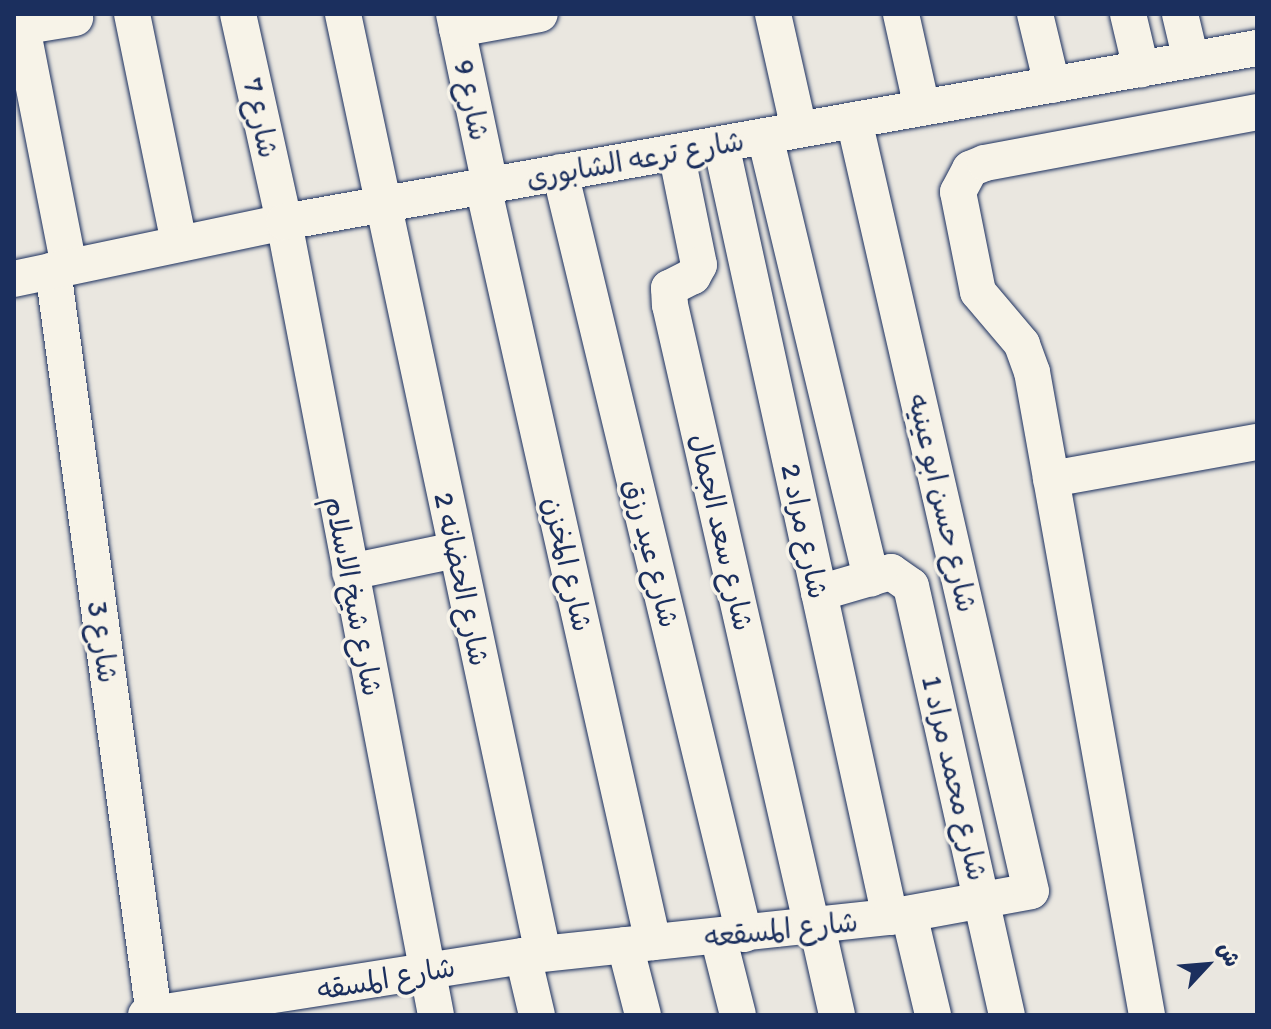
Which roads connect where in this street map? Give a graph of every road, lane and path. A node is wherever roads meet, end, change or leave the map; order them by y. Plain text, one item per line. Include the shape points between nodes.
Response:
1 (132, 14) edge
2 (238, 14) edge
3 (343, 14) edge
4 (540, 14) edge
5 (773, 14) edge
6 (901, 14) edge
7 (1035, 14) edge
8 (1128, 14) edge
9 (1180, 14) edge
10 (75, 18) dead end
11 (456, 22) edge
12 (18, 27) edge
13 (1257, 48) edge
14 (1191, 60) junction
15 (1141, 69) junction
16 (1052, 85) junction
17 (922, 108) junction
18 (1257, 112) edge
19 (854, 120) junction
20 (782, 133) junction
21 (721, 144) junction
22 (676, 152) junction
23 (560, 172) junction
24 (487, 186) junction
25 (384, 204) junction
26 (284, 222) junction
27 (179, 243) junction
28 (61, 268) junction
29 (14, 279) edge
30 (1257, 442) edge
31 (1051, 479) junction
32 (456, 550) junction
33 (350, 572) junction
34 (871, 578) junction
35 (819, 593) junction
36 (1032, 885) joint
37 (984, 902) junction
38 (900, 916) junction
39 (814, 927) junction
40 (731, 935) junction
41 (639, 943) junction
42 (533, 954) junction
43 (425, 970) junction
44 (343, 1000) edge
45 (254, 1008) edge
46 (151, 1014) edge
47 (436, 1015) edge
48 (537, 1015) edge
49 (643, 1015) edge
50 (738, 1015) edge
51 (837, 1015) edge
52 (933, 1015) edge
53 (1007, 1015) edge
54 (1147, 1015) edge

1 - 27 street
2 - 26 street, شارع 7
3 - 25 street, شارع الحضانه 2
4 - 11 street
5 - 20 street
6 - 17 street
7 - 16 street
8 - 15 street
9 - 14 street
10 - 12 street
11 - 24 street, شارع 9
12 - 28 street, شارع 3
13 - 14 street, شارع ترعه الشابورى
14 - 15 street, شارع ترعه الشابورى
15 - 16 street, شارع ترعه الشابورى
16 - 17 street, شارع ترعه الشابورى
17 - 19 street, شارع ترعه الشابورى
18 - 31 street via 985,163 964,176 958,201 973,280 984,303 1013,332 1028,358
19 - 20 street, شارع ترعه الشابورى
19 - 36 street, شارع حسن ابو عينيه
20 - 21 street, شارع ترعه الشابورى
20 - 34 street
21 - 22 street, شارع ترعه الشابورى
21 - 35 street, شارع مراد 2
22 - 23 street, شارع ترعه الشابورى
22 - 39 street, شارع سعد الجمال via 699,265 693,276 669,288 670,305
23 - 24 street, شارع ترعه الشابورى
23 - 40 street, شارع عيد رزق
24 - 25 street, شارع ترعه الشابورى
24 - 41 street, شارع المخزن
25 - 26 street, شارع ترعه الشابورى
25 - 32 street, شارع الحضانه 2
26 - 27 street, شارع ترعه الشابورى
26 - 33 street, شارع شيخ الاسلام
27 - 28 street, شارع ترعه الشابورى
28 - 29 street, شارع ترعه الشابورى
28 - 46 street, شارع 3
30 - 31 street
31 - 54 street
32 - 33 street
32 - 42 street, شارع الحضانه 2
33 - 43 street, شارع شيخ الاسلام
34 - 35 street, شارع محمد مراد 1
34 - 37 street, شارع محمد مراد 1 via 891,572 911,586
35 - 38 street, شارع مراد 2
36 - 37 street, شارع المسقعه via 1025,895
37 - 38 street, شارع المسقعه
37 - 53 street, شارع محمد مراد 1
38 - 39 street, شارع المسقعه
38 - 52 street, شارع مراد 2
39 - 40 street, شارع المسقعه
39 - 51 street
40 - 41 street, شارع المسقعه
40 - 50 street, شارع عيد رزق
41 - 42 street, شارع المسقعه
41 - 49 street, شارع المخزن
42 - 43 street, شارع المسقه
42 - 48 street, شارع الحضانه 2
43 - 44 street, شارع المسقه
43 - 47 street, شارع شيخ الاسلام
44 - 45 street, شارع المسقه
45 - 46 street, شارع المسقه

